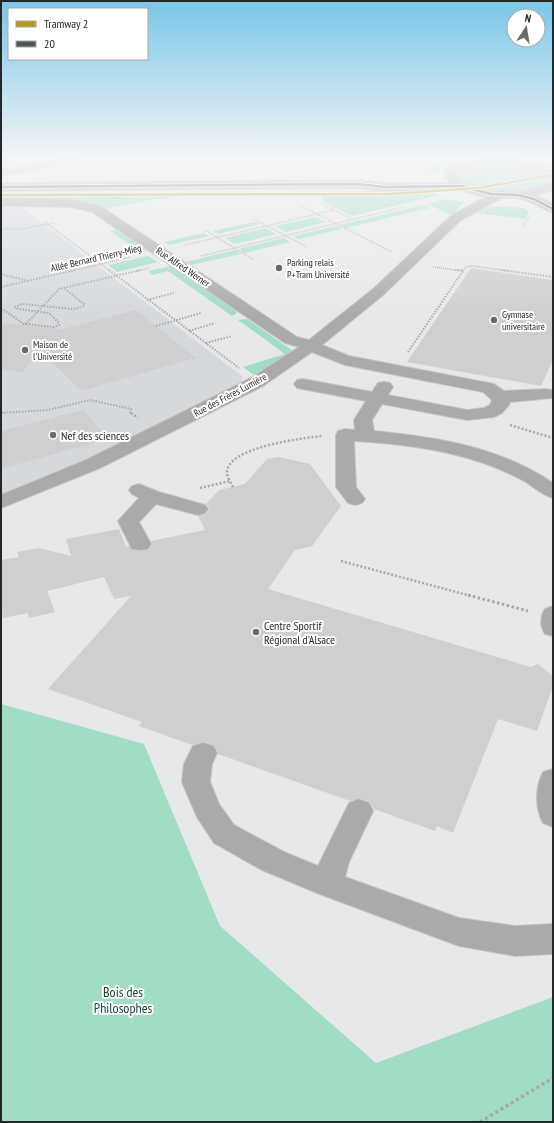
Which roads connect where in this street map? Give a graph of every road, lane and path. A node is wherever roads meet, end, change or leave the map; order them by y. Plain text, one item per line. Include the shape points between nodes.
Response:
1 (98, 210) edge
2 (310, 210) edge
3 (332, 210) edge
4 (334, 210) edge
5 (388, 210) edge
6 (466, 210) edge
7 (317, 214) junction
8 (42, 219) dead end
9 (254, 219) dead end
10 (352, 219) junction
11 (51, 223) dead end
12 (48, 224) junction
13 (335, 224) junction
14 (267, 226) junction
15 (1, 229) edge
16 (204, 230) dead end
17 (284, 236) junction
18 (217, 237) junction
19 (307, 247) dead end
20 (233, 248) junction
21 (159, 251) junction
22 (394, 253) dead end
23 (412, 259) junction
24 (254, 260) dead end
25 (175, 262) junction
26 (100, 264) junction
27 (463, 271) junction
28 (1, 274) edge
29 (115, 276) junction
30 (553, 277) edge
31 (28, 281) junction
32 (1, 287) edge
33 (64, 288) junction
34 (174, 293) dead end
35 (147, 300) junction
36 (44, 306) junction
37 (1, 308) edge
38 (39, 311) junction
39 (201, 313) dead end
40 (175, 321) junction
41 (215, 323) dead end
42 (26, 324) junction
43 (156, 326) dead end
44 (188, 331) junction
45 (232, 336) dead end
46 (205, 344) junction
47 (311, 346) junction
48 (395, 370) junction
49 (258, 382) junction
50 (303, 384) dead end
51 (546, 394) dead end
52 (500, 397) junction
53 (377, 398) junction
54 (131, 409) dead end
55 (1, 413) edge
56 (477, 415) junction
57 (345, 435) junction
58 (366, 436) junction
59 (553, 438) edge
60 (230, 481) junction
61 (233, 487) dead end
62 (200, 488) dead end
63 (553, 492) edge
64 (355, 499) dead end
65 (1, 502) edge
66 (198, 510) dead end
67 (140, 544) dead end
68 (341, 561) dead end
69 (553, 620) edge
70 (203, 754) dead end
71 (553, 780) edge
72 (359, 811) dead end
73 (553, 815) edge
74 (328, 884) junction
75 (553, 939) edge
76 (553, 1078) edge
77 (480, 1122) edge

1 - 21 street, Rue Alfred Werner
2 - 7 path
3 - 7 path, Allée Bernard Thierry-Mieg
4 - 10 path
5 - 10 path
6 - 23 street, Rue des Frères Lumière
7 - 13 path
7 - 14 path, Allée Bernard Thierry-Mieg
8 - 12 path
9 - 14 path
10 - 13 path
11 - 12 path
12 - 15 path via 22,229
12 - 26 path
13 - 17 path
13 - 22 path
14 - 17 path
14 - 18 path, Allée Bernard Thierry-Mieg
16 - 18 path
17 - 19 path
17 - 20 path
18 - 20 path
18 - 21 path, Allée Bernard Thierry-Mieg
20 - 24 path
20 - 25 path
21 - 25 street, Rue Alfred Werner
21 - 26 path, Allée Bernard Thierry-Mieg
23 - 27 path via 421,260 418,264
23 - 47 street, Rue des Frères Lumière via 378,292
25 - 29 path
25 - 47 street, Rue Alfred Werner via 291,340
26 - 29 path
26 - 31 path, Allée Bernard Thierry-Mieg
27 - 30 path via 466,267 472,266
27 - 48 path
28 - 31 path
29 - 33 path
29 - 35 path
31 - 32 path, Allée Bernard Thierry-Mieg
33 - 36 path via 58,290
33 - 36 path via 84,306 74,309
34 - 35 path
35 - 40 path
36 - 38 path
36 - 38 path via 22,304 15,307
37 - 42 path via 8,315
38 - 42 path
38 - 42 path via 49,313 59,325 54,327
39 - 40 path
40 - 43 path
40 - 44 path
41 - 44 path
44 - 46 path
45 - 46 path
46 - 49 path
47 - 48 street, Rue Alfred Werner via 345,360
47 - 49 street, Rue des Frères Lumière
48 - 52 street, Rue Alfred Werner via 488,388
48 - 53 street
49 - 65 street, Rue des Frères Lumière via 93,464
50 - 53 street
51 - 52 street
52 - 56 street via 500,405 496,409
53 - 56 street
53 - 58 street via 363,420
54 - 55 path via 90,400 48,410
56 - 59 path
57 - 58 street
57 - 60 path via 304,437 256,450 230,464 227,473
57 - 64 street via 346,487
58 - 63 street via 427,443 487,458 541,482
60 - 61 path
60 - 62 path
66 - 67 street via 146,493 128,521
68 - 69 path
70 - 74 street via 198,764 196,782 206,809 224,834 273,861
71 - 73 street
72 - 74 street via 334,862
74 - 75 street via 459,932 515,942
76 - 77 path

